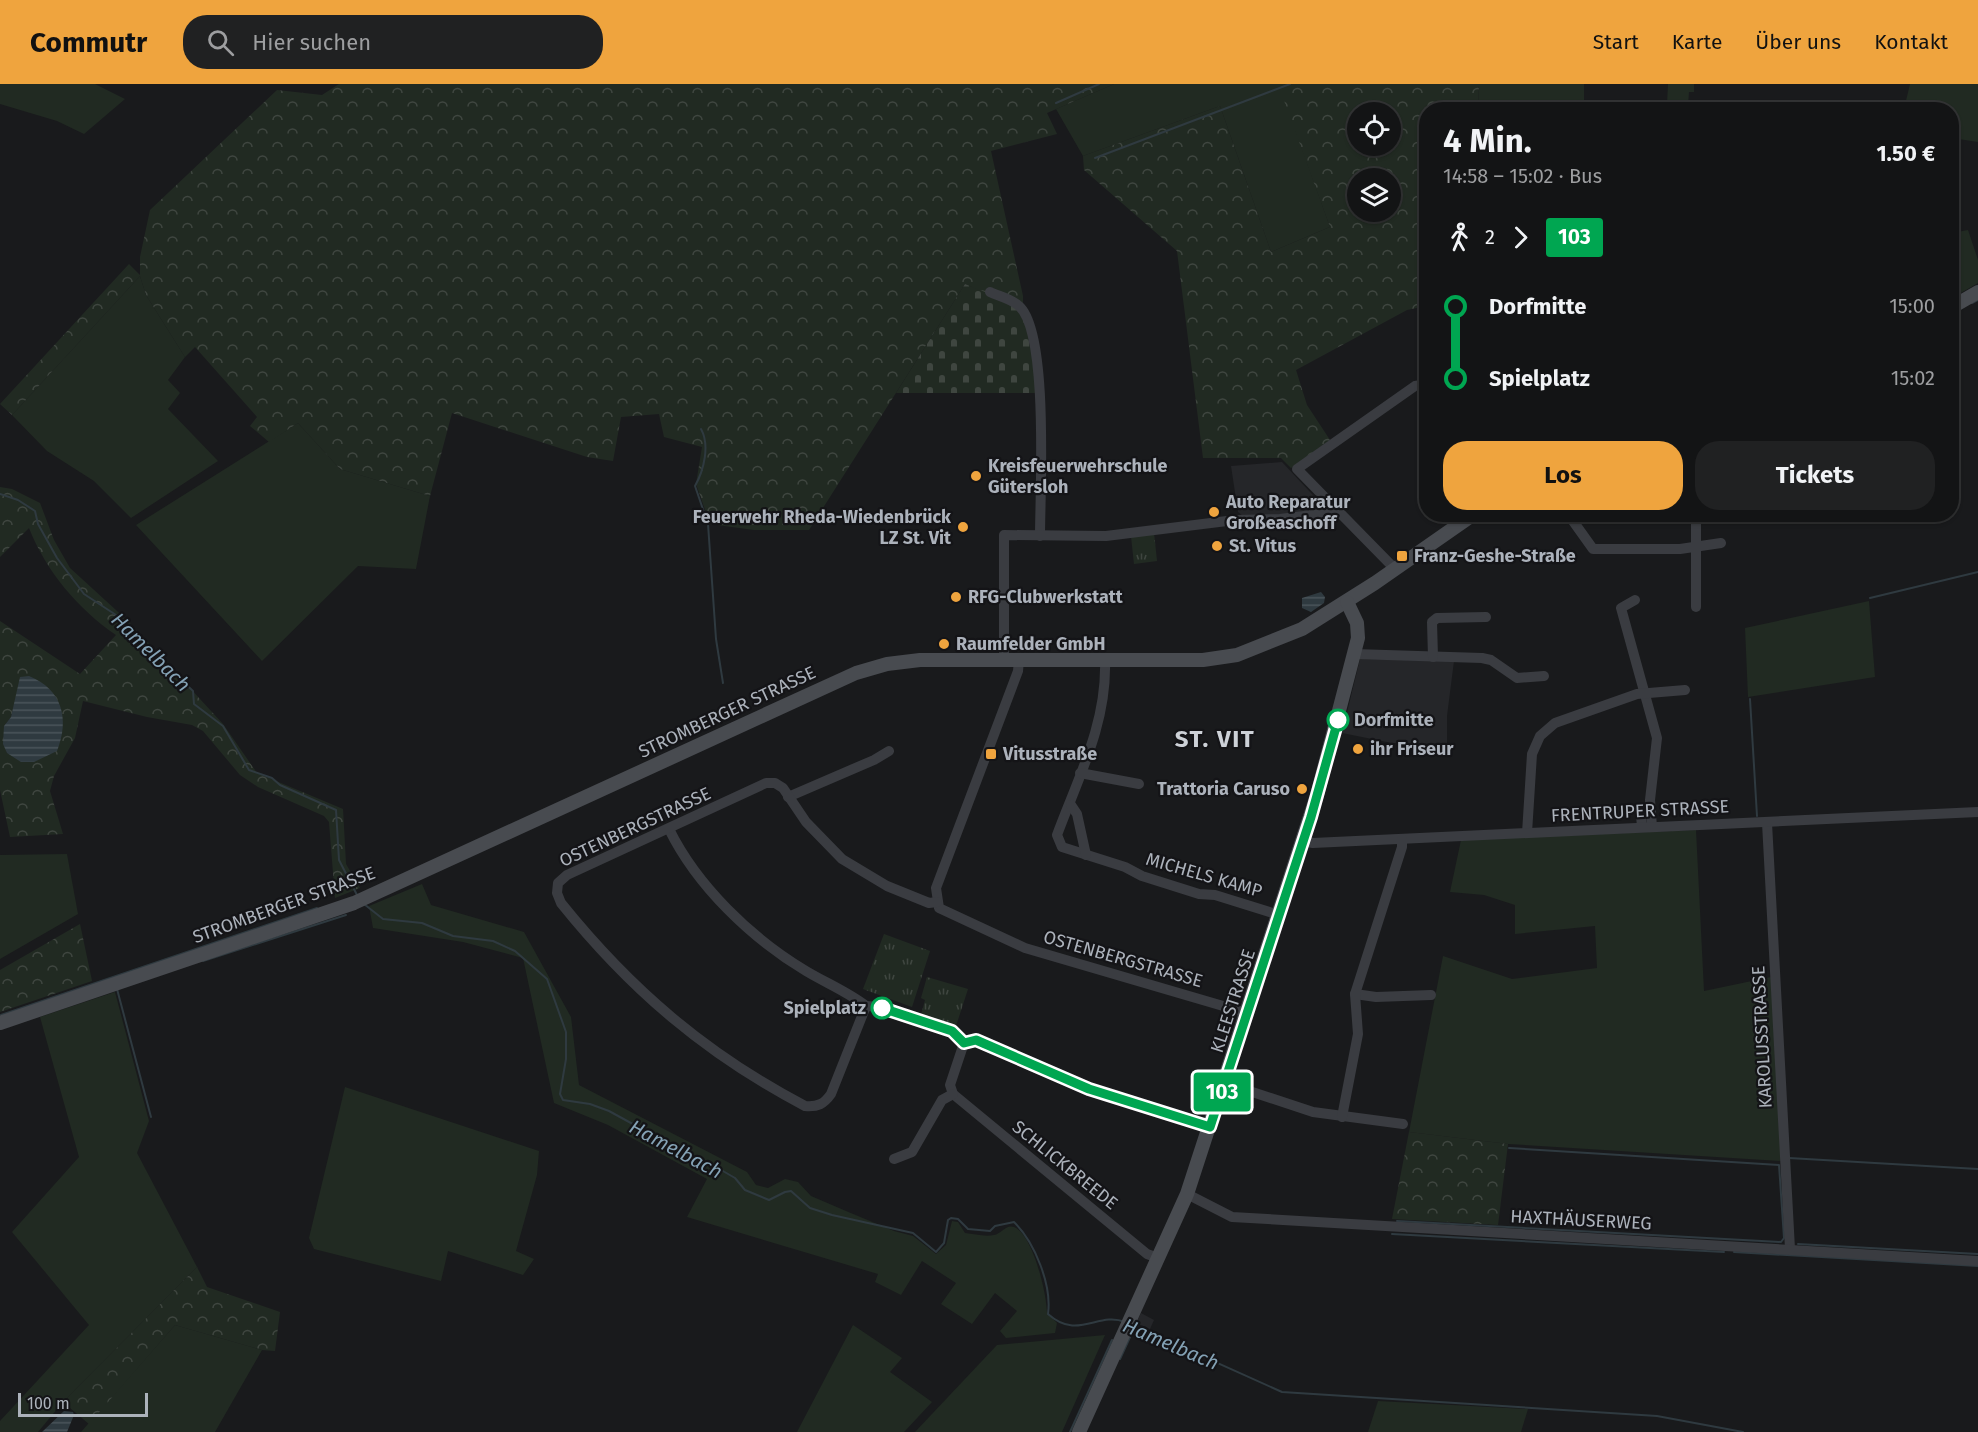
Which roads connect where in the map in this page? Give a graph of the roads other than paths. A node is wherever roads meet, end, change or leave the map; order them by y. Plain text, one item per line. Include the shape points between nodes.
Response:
1 (990, 292) dead end
2 (1978, 292) edge
3 (1959, 303) edge
4 (1419, 385) edge
5 (1335, 508) junction
6 (1463, 522) edge
7 (1574, 522) edge
8 (1696, 522) edge
9 (1040, 536) junction
10 (1721, 543) dead end
11 (1696, 546) junction
12 (1395, 569) junction
13 (1635, 600) dead end
14 (1347, 602) junction
15 (1696, 607) dead end
16 (1486, 617) dead end
17 (1354, 654) junction
18 (1433, 657) junction
19 (1004, 660) junction
20 (1019, 660) junction
21 (1105, 660) junction
22 (1544, 676) dead end
23 (1685, 690) dead end
24 (1644, 693) junction
25 (889, 751) dead end
26 (1080, 773) junction
27 (1139, 784) dead end
28 (788, 797) junction
29 (1071, 805) junction
30 (1978, 812) edge
31 (1767, 823) junction
32 (1647, 827) junction
33 (669, 829) junction
34 (1527, 833) junction
35 (1402, 839) junction
36 (1303, 841) junction
37 (1086, 855) junction
38 (937, 902) junction
39 (1279, 915) junction
40 (1355, 994) junction
41 (1431, 995) dead end
42 (866, 1006) junction
43 (1247, 1013) junction
44 (0, 1023) edge
45 (964, 1043) junction
46 (1225, 1083) junction
47 (953, 1094) junction
48 (1342, 1117) junction
49 (1403, 1124) dead end
50 (1210, 1127) junction
51 (894, 1160) dead end
52 (1187, 1194) junction
53 (1790, 1249) junction
54 (1158, 1258) junction
55 (1978, 1261) edge
56 (1079, 1432) edge

1 - 9 street via 1019,306 1026,317 1040,369
2 - 3 main road
4 - 5 street via 1296,469
5 - 9 street via 1328,513 1280,519 1235,520 1106,536
5 - 12 street
6 - 12 main road, STROMBERGER STRASSE
7 - 11 street via 1593,549
8 - 11 street
9 - 19 street via 1004,535
10 - 11 street
11 - 15 street
12 - 14 main road, STROMBERGER STRASSE
13 - 24 street via 1621,608
14 - 17 main road, KLEESTRASSE via 1357,623
14 - 21 main road, STROMBERGER STRASSE via 1302,630 1237,655 1203,660
16 - 18 street via 1437,618 1432,622
17 - 18 street
17 - 36 main road, KLEESTRASSE
18 - 22 street via 1482,658 1517,678
19 - 20 main road, STROMBERGER STRASSE
19 - 44 main road, STROMBERGER STRASSE via 920,660 856,673 354,903
20 - 21 main road, STROMBERGER STRASSE
20 - 38 street via 936,888
21 - 26 street, MICHELS KAMP via 1106,688 1099,725
23 - 24 street
24 - 32 street via 1657,738
24 - 34 street via 1555,723 1540,736 1532,754
25 - 28 street
26 - 27 street
26 - 29 street, MICHELS KAMP
28 - 33 street, OSTENBERGSTRASSE via 783,788 766,783
28 - 38 street, OSTENBERGSTRASSE via 842,859 887,886 929,903
29 - 37 street via 1077,814
29 - 37 street, MICHELS KAMP via 1066,810 1058,842
30 - 31 street, FRENTRUPER STRASSE
31 - 32 street, FRENTRUPER STRASSE
31 - 53 street, KAROLUSSTRASSE
32 - 34 street, FRENTRUPER STRASSE
33 - 42 street via 697,873 751,930 805,970
33 - 42 street, OSTENBERGSTRASSE via 567,875 556,887 561,903 631,983 678,1025 731,1064 805,1106 815,1107 831,1094
34 - 35 street, FRENTRUPER STRASSE
35 - 36 street, FRENTRUPER STRASSE
35 - 40 street
36 - 39 main road, KLEESTRASSE
37 - 39 street, MICHELS KAMP via 1199,894 1215,895
38 - 43 street, OSTENBERGSTRASSE via 946,912 1025,948
39 - 43 main road, KLEESTRASSE
40 - 41 street
40 - 48 street via 1358,1034
42 - 45 street via 952,1031
43 - 46 main road, KLEESTRASSE
45 - 47 street via 950,1085
45 - 50 street via 976,1040 1089,1089
46 - 48 street via 1313,1112
46 - 50 main road, KLEESTRASSE
47 - 51 street via 942,1100 912,1152
47 - 54 street, SCHLICKBREEDE
48 - 49 street
50 - 52 main road, KLEESTRASSE
52 - 53 street, HAXTHÄUSERWEG via 1232,1217
52 - 54 main road, KLEESTRASSE
53 - 55 street, HAXTHÄUSERWEG
54 - 56 main road, KLEESTRASSE

